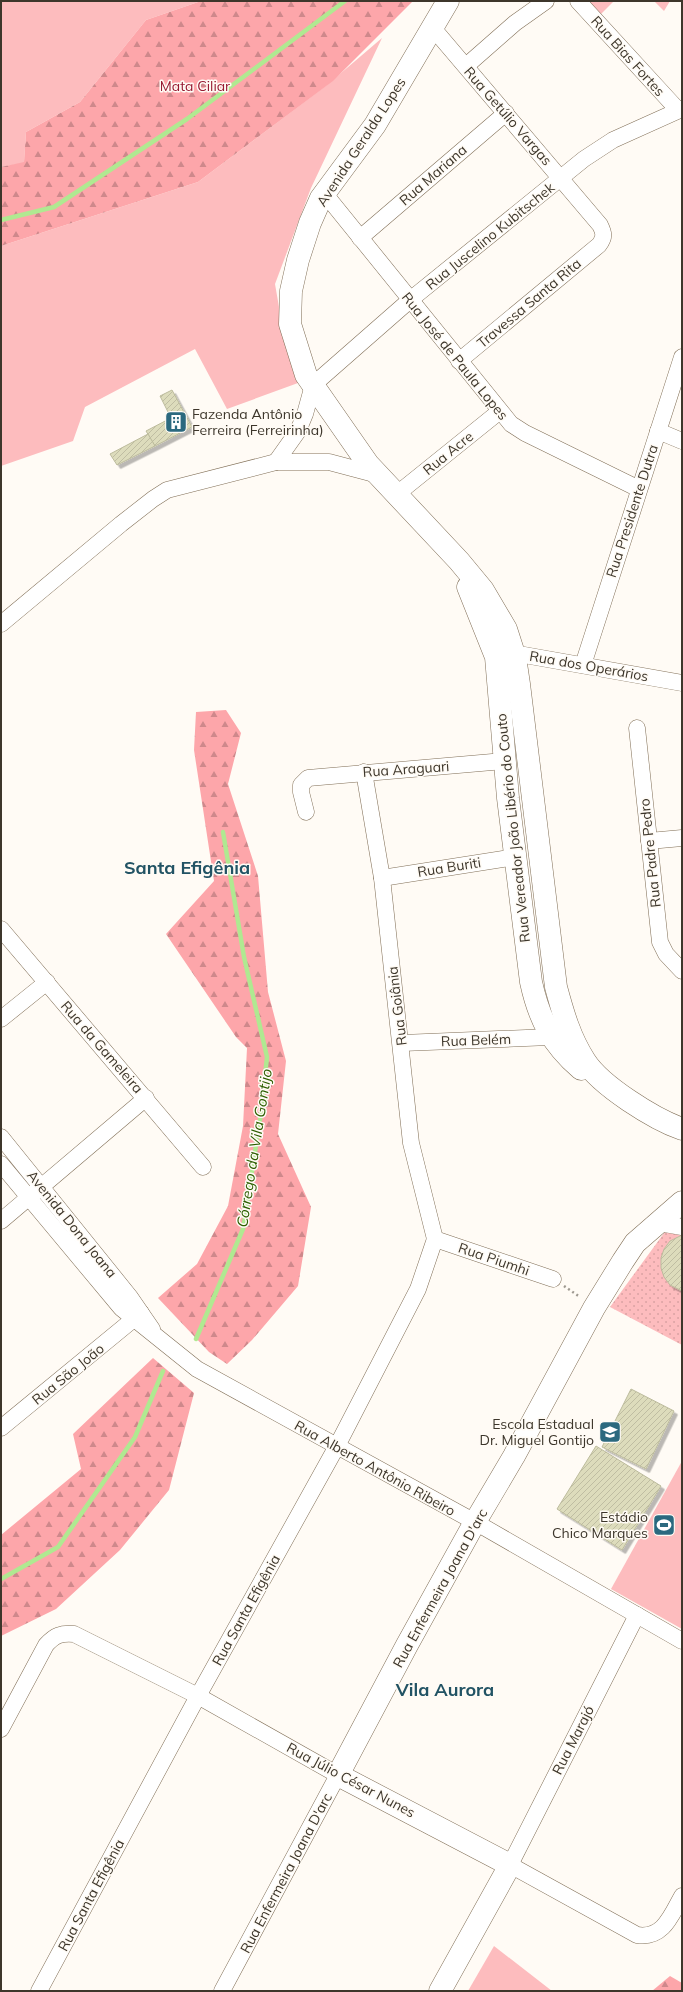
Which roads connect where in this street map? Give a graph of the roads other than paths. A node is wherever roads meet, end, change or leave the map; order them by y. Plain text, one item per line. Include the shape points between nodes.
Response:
1 (448, 1) edge
2 (546, 1) edge
3 (578, 1) edge
4 (432, 27) junction
5 (466, 66) junction
6 (680, 110) edge
7 (506, 113) junction
8 (562, 178) junction
9 (325, 194) junction
10 (360, 238) junction
11 (599, 245) joint
12 (410, 300) junction
13 (682, 357) edge
14 (459, 361) junction
15 (319, 393) junction
16 (500, 411) junction
17 (658, 431) junction
18 (682, 441) edge
19 (276, 462) junction
20 (378, 474) junction
21 (639, 489) junction
22 (397, 494) junction
23 (1, 624) edge
24 (505, 655) junction
25 (583, 665) junction
26 (682, 683) edge
27 (637, 728) dead end
28 (504, 761) junction
29 (364, 772) junction
30 (306, 812) dead end
31 (682, 838) edge
32 (649, 841) junction
33 (516, 857) junction
34 (382, 878) junction
35 (1, 929) edge
36 (682, 970) edge
37 (47, 982) junction
38 (1, 1019) edge
39 (560, 1035) junction
40 (402, 1043) junction
41 (597, 1079) junction
42 (146, 1098) junction
43 (682, 1129) edge
44 (1, 1137) edge
45 (682, 1141) edge
46 (1, 1164) edge
47 (203, 1167) dead end
48 (42, 1187) junction
49 (28, 1198) junction
50 (682, 1202) edge
51 (1, 1221) edge
52 (659, 1223) junction
53 (682, 1227) edge
54 (435, 1240) junction
55 (553, 1279) dead end
56 (138, 1316) junction
57 (1, 1428) edge
58 (337, 1446) junction
59 (475, 1522) junction
60 (637, 1615) junction
61 (682, 1641) edge
62 (198, 1696) junction
63 (1, 1729) edge
64 (338, 1775) junction
65 (510, 1865) junction
66 (682, 1896) edge
67 (39, 1991) edge
68 (222, 1991) edge
69 (440, 1991) edge

1 - 4 main road, Avenida Geralda Lopes
2 - 5 street via 515,23
3 - 6 street, Rua Bias Fortes
4 - 5 street, Rua Getúlio Vargas
4 - 9 main road, Avenida Geralda Lopes via 375,125
5 - 7 street, Rua Getúlio Vargas
6 - 8 street, Rua Juscelino Kubitschek via 613,140 584,159
7 - 8 street, Rua Getúlio Vargas
7 - 10 street, Rua Mariana
8 - 11 street, Rua Getúlio Vargas via 600,225 604,239
8 - 12 street, Rua Juscelino Kubitschek
9 - 10 street, Rua José de Paula Lopes
9 - 15 main road, Avenida Geralda Lopes via 310,223 298,260 291,291 290,324 306,375
10 - 12 street, Rua José de Paula Lopes
11 - 14 street, Travessa Santa Rita
12 - 14 street, Rua José de Paula Lopes
12 - 15 street, Rua Juscelino Kubitschek
13 - 17 street, Rua Presidente Dutra
14 - 16 street, Rua José de Paula Lopes
15 - 19 street via 305,414 298,431
15 - 20 main road, Rua Vereador João Libério do Couto via 368,464
16 - 21 street, Rua José de Paula Lopes via 510,424 525,433
16 - 22 street, Rua Acre
17 - 18 street
17 - 21 street, Rua Presidente Dutra
19 - 20 street via 329,462
19 - 23 street via 167,490 121,524
20 - 22 main road, Rua Vereador João Libério do Couto
21 - 25 street, Rua Presidente Dutra
22 - 24 main road, Rua Vereador João Libério do Couto via 483,590 506,629
24 - 25 street, Rua dos Operários
24 - 28 main road, Rua Vereador João Libério do Couto
24 - 39 main road, Rua Vereador João Libério do Couto via 519,684
25 - 26 street, Rua dos Operários
27 - 32 street, Rua Padre Pedro
28 - 29 street, Rua Araguari
28 - 33 main road, Rua Vereador João Libério do Couto
29 - 30 street, Rua Araguari via 308,778 300,785
29 - 34 street, Rua Goiânia
31 - 32 street
32 - 36 street, Rua Padre Pedro via 660,942 666,954
33 - 34 street, Rua Buriti
33 - 39 main road, Rua Vereador João Libério do Couto via 535,1004
34 - 40 street, Rua Goiânia
35 - 37 street, Rua da Gameleira
37 - 38 street
37 - 42 street, Rua da Gameleira
39 - 40 street, Rua Belém
39 - 41 main road, Rua Vereador João Libério do Couto via 586,1062
40 - 54 street, Rua Goiânia via 412,1143
41 - 43 main road via 644,1110
41 - 45 main road via 649,1121
42 - 47 street, Rua da Gameleira
42 - 48 street
44 - 48 street, Avenida Dona Joana
46 - 49 street, Avenida Dona Joana
48 - 49 street
48 - 56 street, Avenida Dona Joana
49 - 51 street
49 - 56 street, Avenida Dona Joana via 121,1308
50 - 52 main road, Rua Enfermeira Joana D'arc
52 - 53 street
52 - 59 main road, Rua Enfermeira Joana D'arc via 635,1243 623,1260
54 - 55 street, Rua Piumhi
54 - 58 street, Rua Santa Efigênia via 418,1289
56 - 57 street, Rua São João
56 - 58 street, Rua Alberto Antônio Ribeiro via 156,1335 197,1369
58 - 59 street, Rua Alberto Antônio Ribeiro
58 - 62 street, Rua Santa Efigênia
59 - 60 street, Rua Alberto Antônio Ribeiro
59 - 64 main road, Rua Enfermeira Joana D'arc
60 - 61 street, Rua Alberto Antônio Ribeiro
60 - 65 street, Rua Marajó
62 - 63 street, Rua Júlio César Nunes via 92,1642 74,1634 63,1633 54,1636 46,1645
62 - 64 street, Rua Júlio César Nunes
62 - 67 street, Rua Santa Efigênia
64 - 65 main road, Rua Júlio César Nunes
64 - 68 street, Rua Enfermeira Joana D'arc
65 - 66 street, Rua Júlio César Nunes via 637,1935 648,1936 657,1933 670,1918
65 - 69 main road

